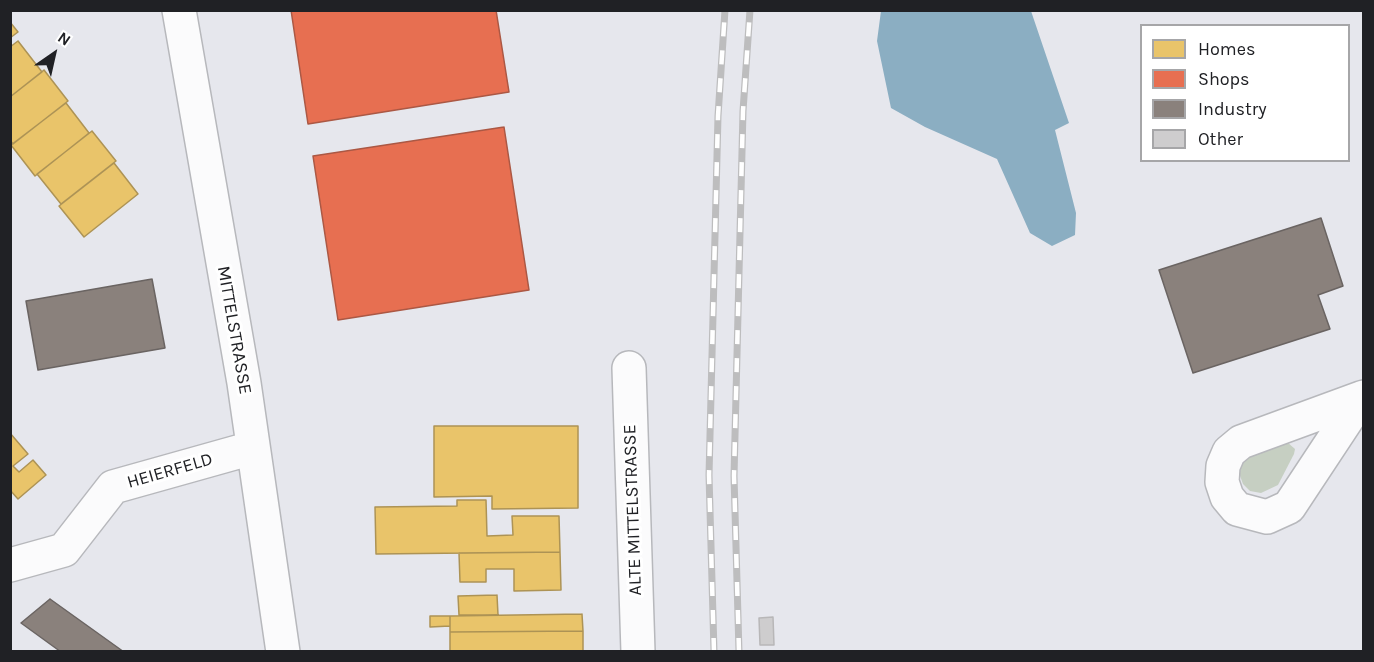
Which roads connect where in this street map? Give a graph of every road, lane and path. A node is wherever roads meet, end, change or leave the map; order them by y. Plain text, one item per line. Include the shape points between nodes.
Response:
1 (179, 10) edge
2 (629, 368) dead end
3 (252, 448) junction
4 (10, 565) edge
5 (283, 651) edge
6 (638, 651) edge

1 - 3 street, MITTELSTRASSE
2 - 6 street, ALTE MITTELSTRASSE
3 - 4 street, HEIERFELD via 113,487 64,550
3 - 5 street, MITTELSTRASSE

